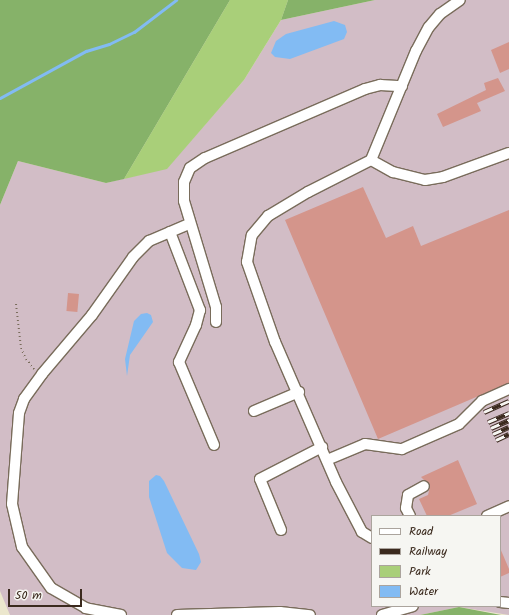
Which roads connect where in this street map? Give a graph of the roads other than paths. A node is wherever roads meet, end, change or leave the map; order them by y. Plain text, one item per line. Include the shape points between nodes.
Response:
1 (460, 0) edge
2 (402, 86) junction
3 (509, 153) edge
4 (371, 160) junction
5 (190, 224) junction
6 (170, 232) junction
7 (216, 322) dead end
8 (509, 389) edge
9 (299, 392) junction
10 (254, 411) dead end
11 (214, 445) dead end
12 (322, 447) junction
13 (327, 460) junction
14 (424, 486) dead end
15 (509, 506) edge
16 (410, 515) edge
17 (489, 515) edge
18 (281, 530) dead end
19 (371, 537) edge
20 (410, 607) edge
21 (121, 615) edge
22 (177, 615) edge
23 (310, 615) edge
24 (382, 615) edge

1 - 2 lane via 440,14 429,27
2 - 4 lane
2 - 5 lane via 380,85 365,89 204,158 190,168 184,182 184,201
3 - 4 lane via 443,178 425,180 393,172
4 - 9 lane via 268,216 252,235 247,262 276,342
5 - 6 lane
5 - 7 lane via 216,307
6 - 11 lane via 200,310 179,362
6 - 21 lane via 149,241 133,258 92,315 42,374 24,399 19,414 12,504 22,547 51,588 86,608
8 - 13 lane via 482,401 458,424 402,449 365,444
9 - 10 lane
9 - 12 lane
12 - 13 lane
12 - 18 lane via 260,479
13 - 19 lane via 362,532
14 - 16 lane via 408,494 406,508
15 - 17 lane
20 - 24 lane
22 - 23 lane via 280,612

